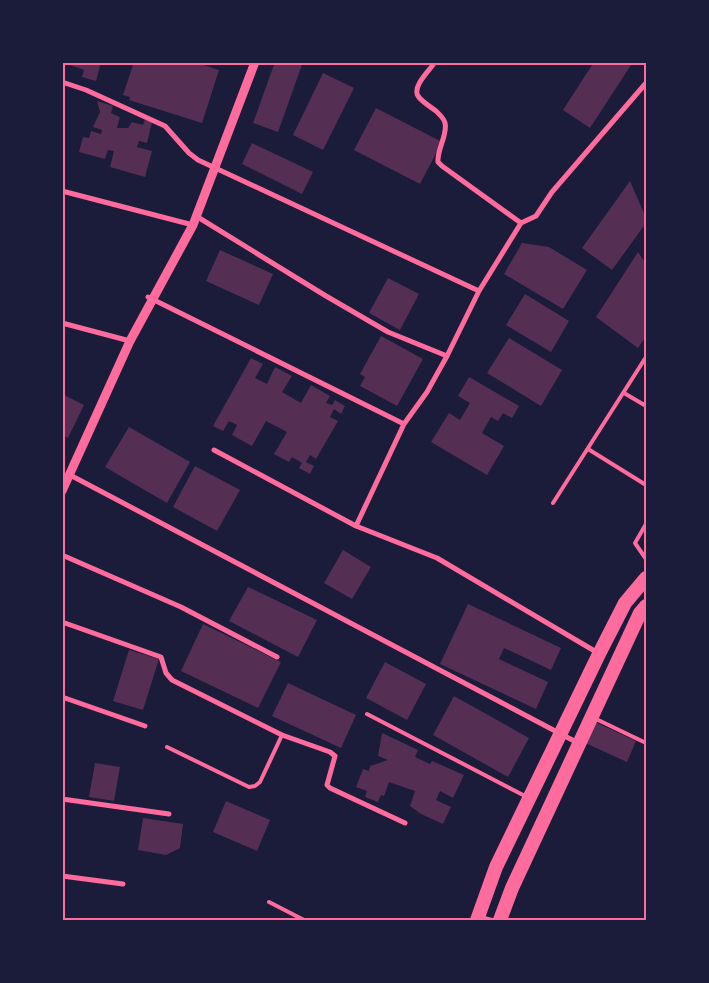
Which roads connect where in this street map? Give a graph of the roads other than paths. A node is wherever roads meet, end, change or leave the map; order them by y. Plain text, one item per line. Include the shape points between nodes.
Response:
1 (435, 62) edge
2 (254, 63) edge
3 (62, 82) edge
4 (646, 82) edge
5 (215, 167) junction
6 (62, 190) edge
7 (196, 216) junction
8 (521, 223) junction
9 (193, 225) junction
10 (479, 291) junction
11 (150, 298) junction
12 (62, 323) edge
13 (130, 341) junction
14 (447, 356) junction
15 (646, 357) edge
16 (624, 393) junction
17 (646, 406) edge
18 (404, 424) junction
19 (588, 449) junction
20 (214, 450) dead end
21 (70, 475) junction
22 (646, 485) edge
23 (62, 490) edge
24 (553, 503) dead end
25 (646, 524) edge
26 (356, 526) junction
27 (62, 555) edge
28 (646, 559) edge
29 (646, 578) edge
30 (625, 603) junction
31 (644, 610) edge
32 (62, 622) edge
33 (600, 654) junction
34 (277, 656) dead end
35 (62, 697) edge
36 (367, 714) dead end
37 (592, 717) junction
38 (145, 726) dead end
39 (561, 734) junction
40 (282, 735) junction
41 (579, 743) junction
42 (646, 743) edge
43 (167, 748) dead end
44 (529, 798) junction
45 (62, 799) edge
46 (169, 814) dead end
47 (405, 823) dead end
48 (62, 876) edge
49 (123, 884) dead end
50 (269, 902) dead end
51 (482, 919) edge
52 (304, 920) edge
53 (500, 920) edge

1 - 8 street via 417,86 417,92 445,121 438,162
2 - 5 street
3 - 5 street via 161,124 193,157
4 - 8 street via 552,192 536,216
5 - 7 street
5 - 10 street
6 - 9 street
7 - 9 street
7 - 14 street via 388,332
8 - 10 street
9 - 11 street
10 - 14 street
11 - 13 street
11 - 18 street
12 - 13 street
13 - 21 street
14 - 18 street
15 - 16 lane
16 - 17 lane
16 - 19 lane
18 - 26 street
19 - 22 lane
19 - 24 lane
20 - 26 street
21 - 23 street
21 - 39 street
25 - 28 lane via 635,543
26 - 33 street via 437,558
27 - 34 street via 181,606
29 - 30 highway
30 - 31 highway
30 - 33 highway
31 - 37 highway
32 - 40 street via 161,657 172,680
33 - 39 highway
35 - 38 street
36 - 44 lane
37 - 41 highway
37 - 42 lane
39 - 41 street
39 - 44 highway
40 - 43 lane via 260,782 249,787
40 - 47 street via 335,756 327,785 330,788
41 - 53 highway
44 - 51 highway via 496,867
45 - 46 street
48 - 49 street
50 - 52 lane

